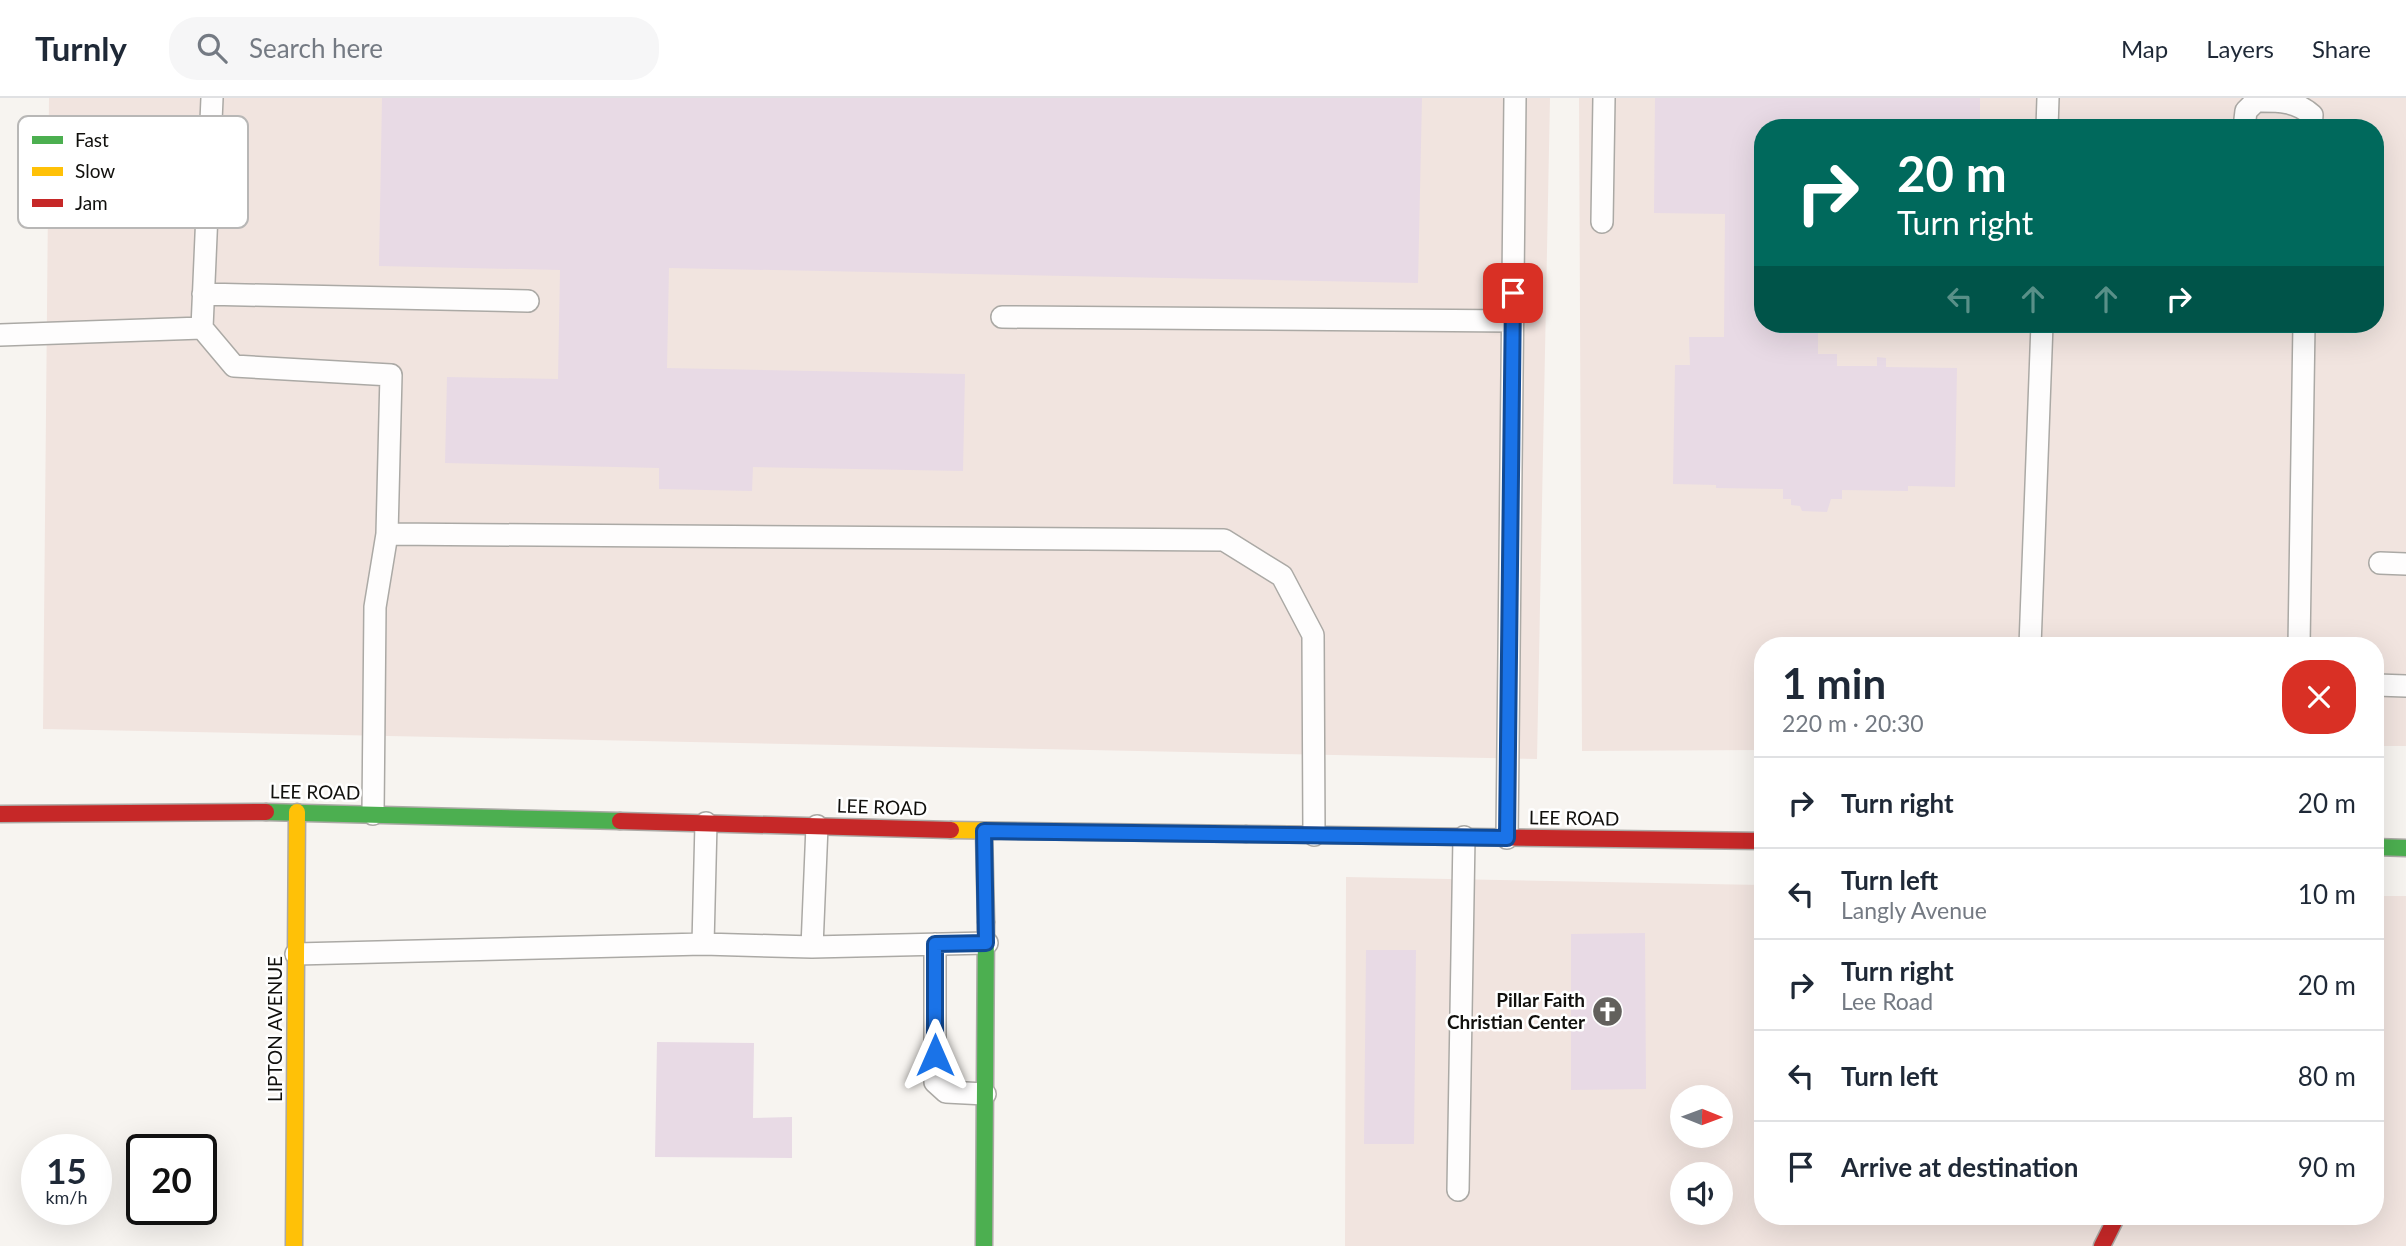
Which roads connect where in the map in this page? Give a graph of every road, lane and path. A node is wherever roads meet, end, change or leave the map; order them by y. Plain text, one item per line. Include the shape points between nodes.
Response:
1 (212, 98) edge
2 (1515, 98) edge
3 (1604, 98) edge
4 (2048, 98) edge
5 (211, 116) edge
6 (2047, 119) edge
7 (2245, 119) edge
8 (2312, 119) edge
9 (1602, 222) dead end
10 (207, 228) edge
11 (204, 294) junction
12 (528, 301) dead end
13 (1002, 317) dead end
14 (1513, 321) junction
15 (202, 328) junction
16 (2042, 333) edge
17 (2304, 333) edge
18 (0, 335) edge
19 (387, 534) junction
20 (2380, 563) dead end
21 (2406, 564) edge
22 (2030, 637) edge
23 (2299, 637) edge
24 (2384, 685) edge
25 (2406, 686) edge
26 (297, 812) junction
27 (0, 814) edge
28 (373, 814) junction
29 (706, 823) junction
30 (817, 826) junction
31 (984, 831) junction
32 (1314, 835) junction
33 (1464, 837) junction
34 (1507, 838) junction
35 (1754, 841) edge
36 (2384, 848) edge
37 (2406, 848) edge
38 (986, 943) junction
39 (704, 944) junction
40 (935, 944) junction
41 (812, 947) junction
42 (296, 954) junction
43 (985, 1094) junction
44 (1458, 1190) dead end
45 (2112, 1225) edge
46 (294, 1246) edge
47 (984, 1246) edge
48 (2102, 1246) edge

1 - 5 lane
2 - 14 lane
3 - 9 lane
4 - 6 lane
7 - 8 lane via 2256,101 2287,101 2304,108
10 - 11 lane
11 - 12 lane
11 - 15 lane
13 - 14 lane
14 - 34 lane
15 - 18 lane
15 - 19 lane via 234,366 391,375
16 - 22 lane
17 - 23 lane
19 - 28 lane via 375,607
19 - 32 lane via 1224,540 1282,576 1313,635
20 - 21 lane
24 - 25 lane
26 - 27 main road, LEE ROAD
26 - 28 main road, LEE ROAD
26 - 42 main road, LIPTON AVENUE
28 - 29 main road, LEE ROAD
29 - 30 main road, LEE ROAD
29 - 39 lane
30 - 31 main road, LEE ROAD
30 - 41 lane
31 - 32 main road, LEE ROAD
31 - 38 main road
32 - 33 main road, LEE ROAD
33 - 34 main road, LEE ROAD
33 - 44 lane
34 - 35 main road, LEE ROAD
36 - 37 main road
38 - 40 lane
38 - 43 main road
39 - 41 lane
39 - 42 lane
40 - 41 lane
40 - 43 lane via 935,1082 946,1092
42 - 46 main road, LIPTON AVENUE
43 - 47 main road
45 - 48 main road

